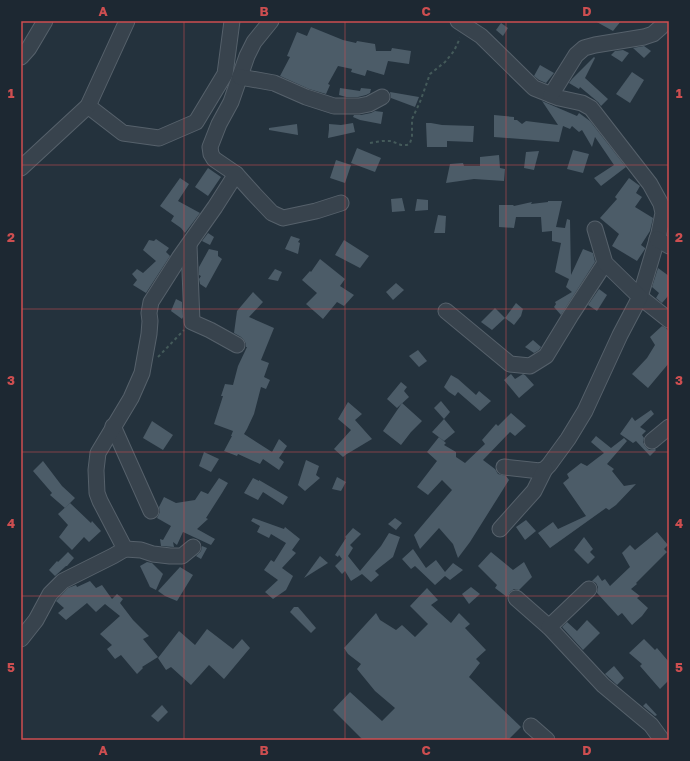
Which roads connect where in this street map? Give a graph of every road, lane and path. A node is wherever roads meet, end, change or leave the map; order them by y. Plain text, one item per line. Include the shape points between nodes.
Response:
1 (45, 21) edge
2 (126, 21) edge
3 (232, 21) edge
4 (271, 21) edge
5 (666, 21) edge
6 (461, 22) edge
7 (21, 57) edge
8 (240, 77) junction
9 (551, 95) junction
10 (382, 97) dead end
11 (88, 106) junction
12 (370, 143) dead end
13 (21, 168) edge
14 (236, 174) junction
15 (663, 199) edge
16 (341, 203) dead end
17 (595, 229) dead end
18 (663, 243) edge
19 (189, 245) junction
20 (605, 263) junction
21 (640, 297) junction
22 (446, 311) dead end
23 (669, 320) edge
24 (192, 322) junction
25 (237, 345) dead end
26 (158, 357) dead end
27 (113, 426) junction
28 (669, 427) edge
29 (652, 441) dead end
30 (504, 468) dead end
31 (545, 469) junction
32 (151, 511) dead end
33 (500, 529) dead end
34 (193, 546) dead end
35 (125, 549) junction
36 (588, 589) dead end
37 (516, 598) dead end
38 (549, 627) junction
39 (21, 639) edge
40 (531, 726) dead end
41 (547, 740) edge
42 (662, 740) edge

1 - 7 street
2 - 11 street
3 - 11 street via 225,74 196,122 159,138 152,137 123,132
4 - 8 street via 254,42
5 - 9 street via 653,34 644,37 584,48 576,55
6 - 9 street via 481,36 534,88
6 - 12 path via 454,51 430,74 412,119 410,143
8 - 10 street via 274,83 334,106 359,106
8 - 14 street via 210,147 214,159
9 - 15 street via 582,102 591,108
11 - 13 street
14 - 16 street via 272,213 283,218
14 - 19 street
15 - 18 street
17 - 20 street
18 - 21 street
19 - 24 street
19 - 27 street via 151,302 149,334 142,373 131,398
20 - 21 street
20 - 22 street via 546,356 530,366 510,364
21 - 23 street
21 - 31 street via 585,411 568,440
24 - 25 street
24 - 26 path
27 - 32 street
27 - 35 street via 98,453 97,493
28 - 29 street
30 - 31 street via 540,471
31 - 33 street via 534,491
34 - 35 street via 182,556
35 - 39 street via 63,581 50,594 36,620
36 - 38 street
37 - 38 street
38 - 42 street via 603,685 651,725
40 - 41 street

